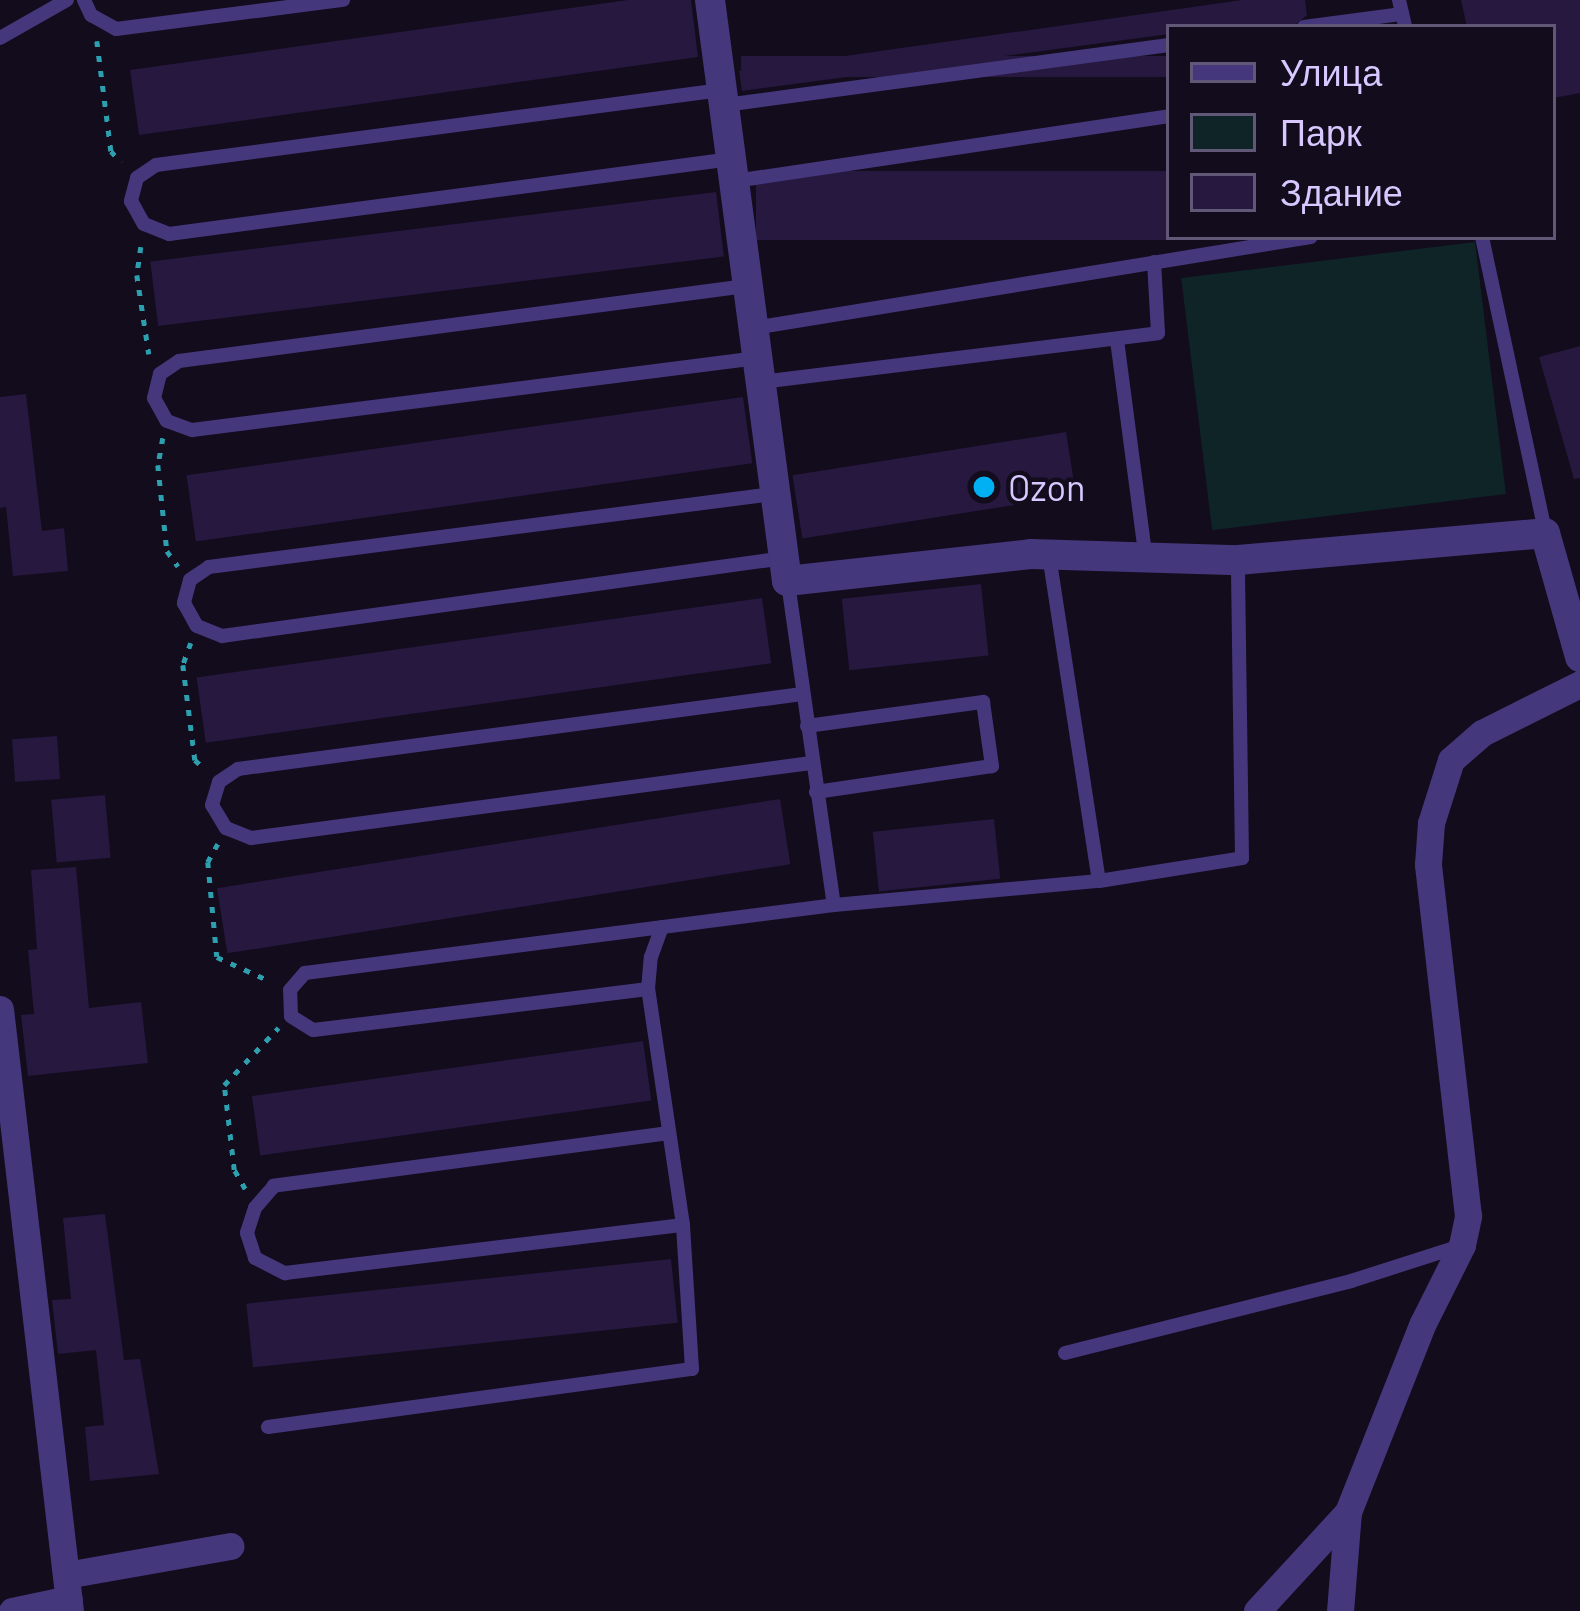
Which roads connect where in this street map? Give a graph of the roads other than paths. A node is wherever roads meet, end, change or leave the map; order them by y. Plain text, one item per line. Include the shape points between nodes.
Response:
1 (67, 0) edge
2 (84, 0) edge
3 (343, 0) edge
4 (710, 0) edge
5 (1402, 14) edge
6 (1327, 24) edge
7 (0, 38) edge
8 (1166, 45) edge
9 (724, 98) junction
10 (1166, 116) edge
11 (732, 170) junction
12 (1292, 240) edge
13 (1483, 240) edge
14 (1154, 262) junction
15 (748, 286) junction
16 (1117, 340) junction
17 (757, 356) junction
18 (776, 494) junction
19 (1545, 533) junction
20 (1049, 555) junction
21 (1238, 560) junction
22 (1146, 561) junction
23 (786, 570) junction
24 (1580, 657) edge
25 (1580, 684) edge
26 (802, 694) junction
27 (807, 726) junction
28 (812, 763) junction
29 (816, 792) junction
30 (1099, 881) junction
31 (834, 904) junction
32 (662, 927) junction
33 (648, 989) junction
34 (0, 1009) edge
35 (669, 1133) junction
36 (683, 1225) junction
37 (1462, 1245) junction
38 (1065, 1353) dead end
39 (268, 1426) dead end
40 (1348, 1512) junction
41 (230, 1546) dead end
42 (68, 1595) edge
43 (12, 1611) edge
44 (1257, 1611) edge
45 (1340, 1611) edge

1 - 7 lane
2 - 3 lane via 116,29
4 - 9 street
5 - 6 lane
8 - 9 lane
9 - 11 street
9 - 11 lane via 156,165 137,178 131,201 144,224 169,234
10 - 11 lane
11 - 15 street
12 - 14 lane
13 - 19 lane
14 - 16 lane via 1158,333
14 - 17 lane
15 - 17 street
15 - 17 lane via 179,362 160,374 154,398 167,421 192,430
16 - 17 lane
16 - 22 lane
17 - 18 street
18 - 23 street
18 - 23 lane via 209,567 190,580 184,603 197,626 222,636
19 - 21 street
19 - 24 street
20 - 22 street
20 - 23 street
20 - 30 lane
21 - 22 street
21 - 30 lane via 1241,859
23 - 26 lane
25 - 37 street via 1482,733 1451,760 1430,823 1468,1216
26 - 27 lane
26 - 28 lane via 238,769 219,782 212,806 226,828 251,838
27 - 28 lane
27 - 29 lane via 983,702 992,766
28 - 29 lane
29 - 31 lane
30 - 31 lane
31 - 32 lane
32 - 33 lane
32 - 33 lane via 305,973 290,990 291,1016 313,1030
33 - 35 lane
34 - 42 street
35 - 36 lane
35 - 36 lane via 274,1186 247,1233 255,1258 286,1273
36 - 39 lane via 694,1354 688,1373
37 - 38 lane
37 - 40 street
40 - 44 street
40 - 45 street
41 - 42 street
42 - 43 street

